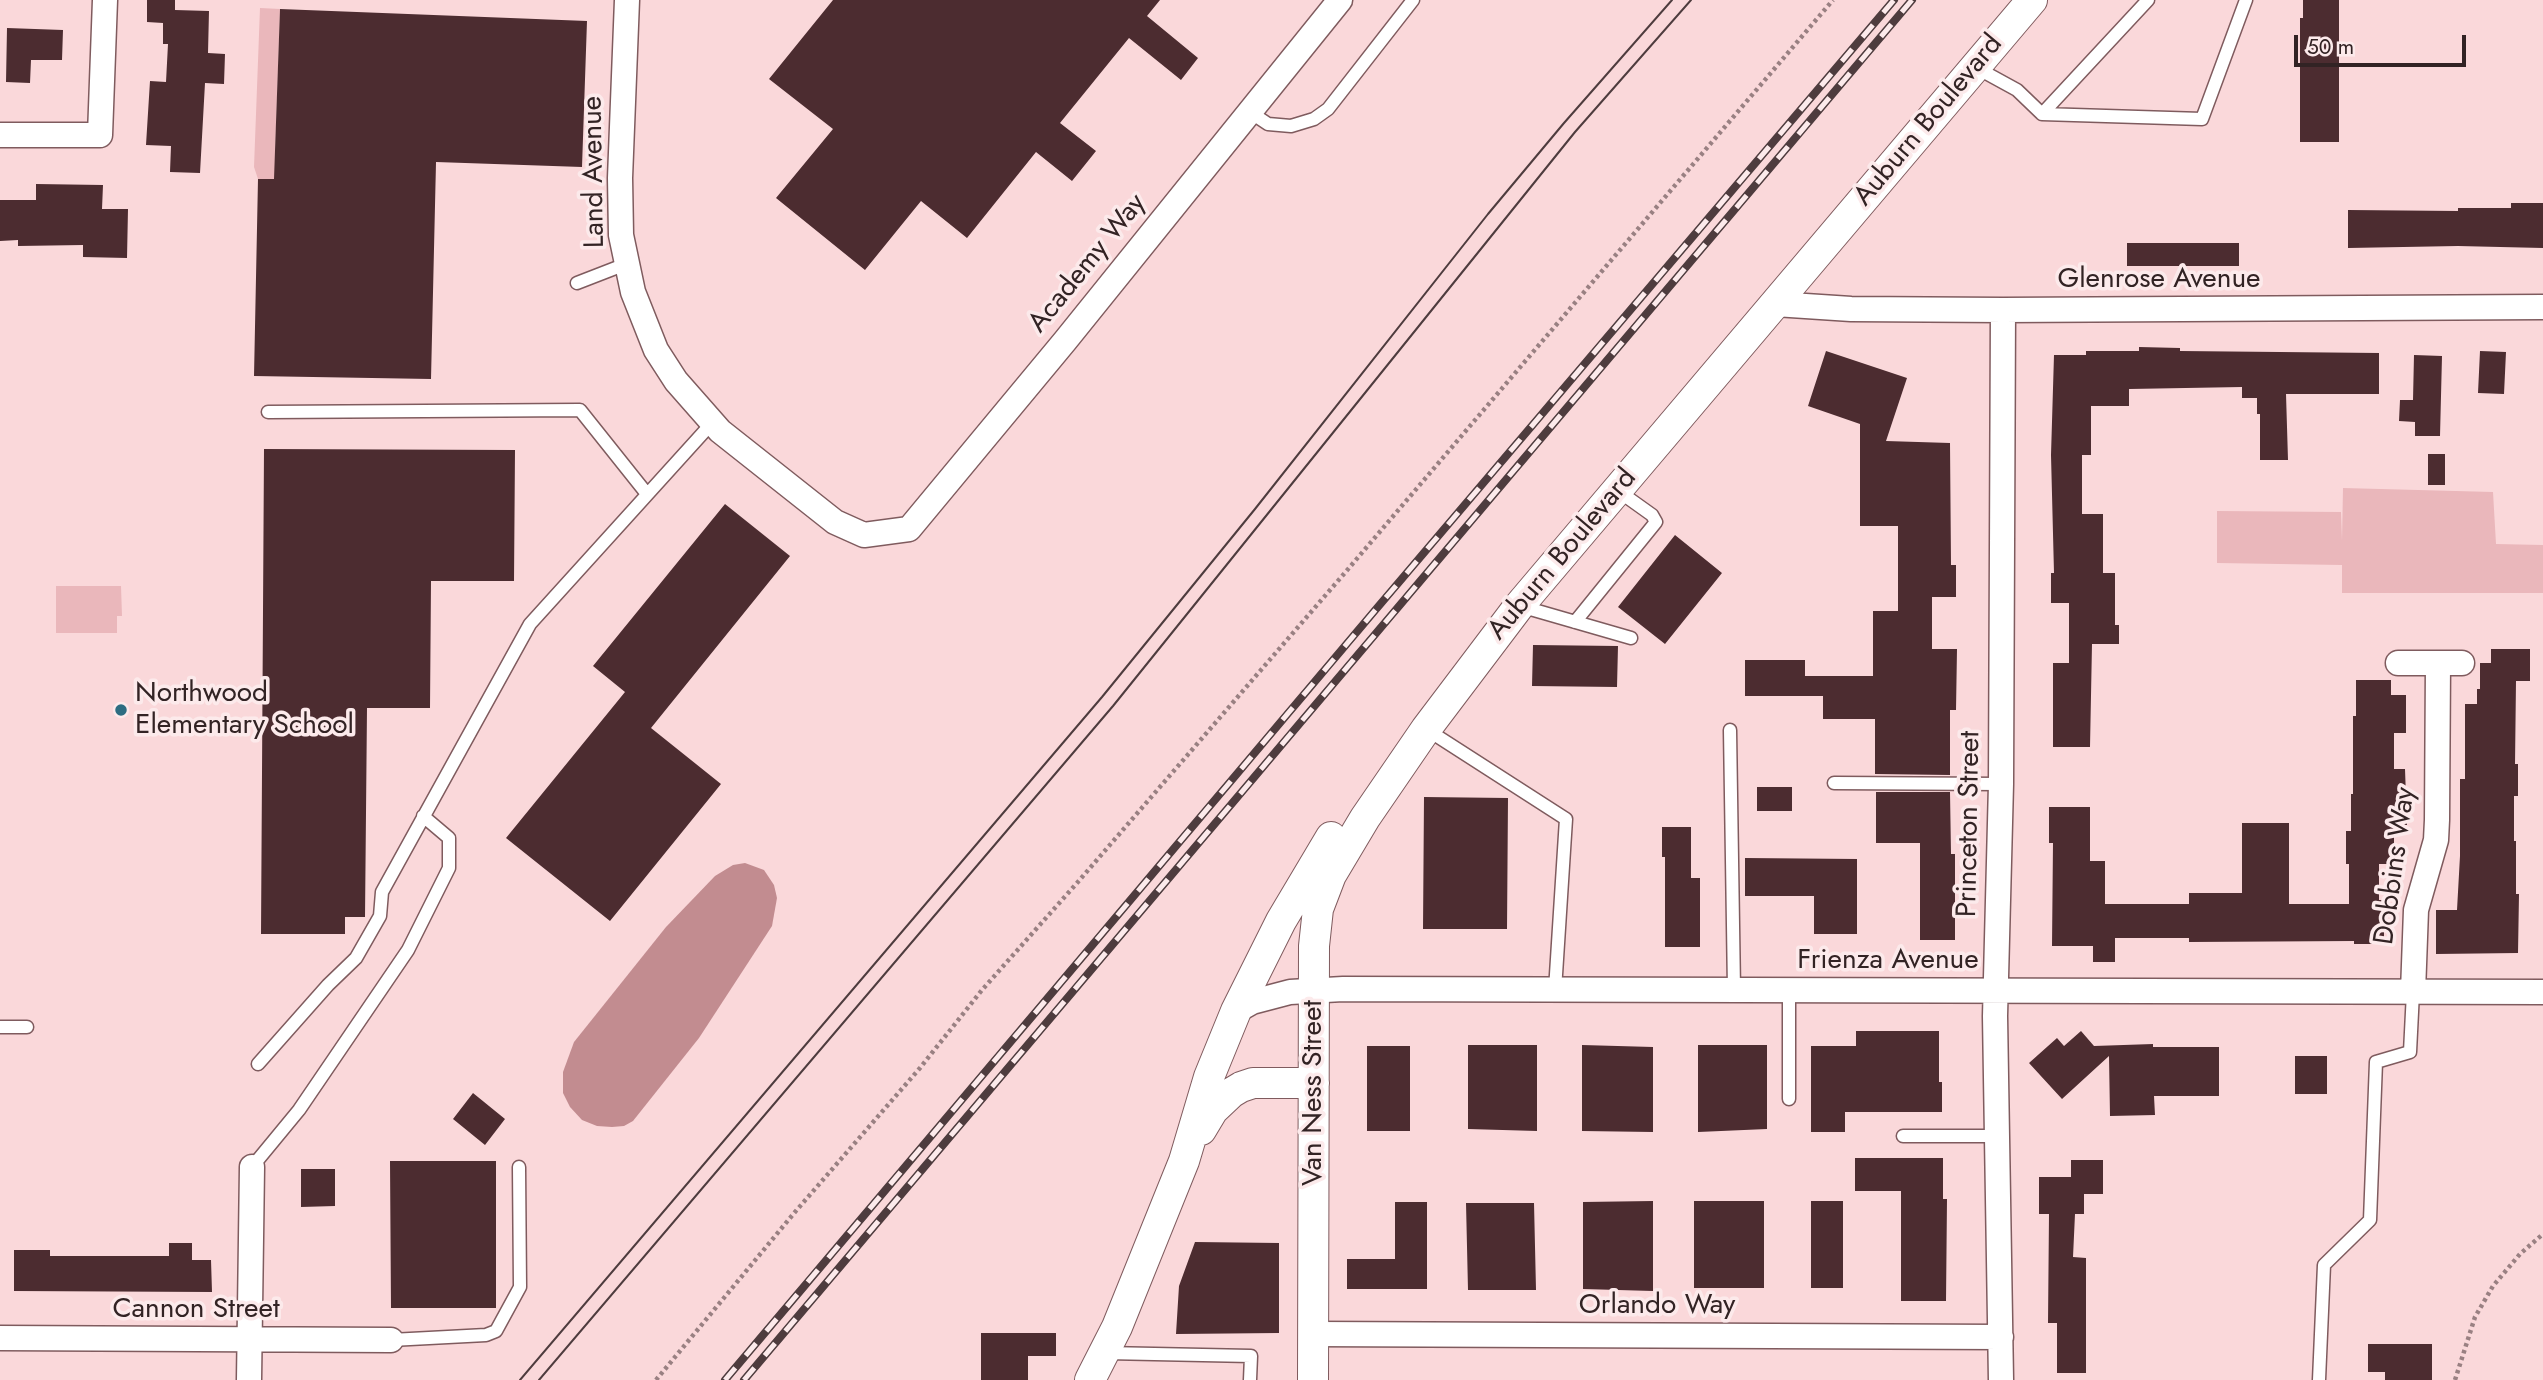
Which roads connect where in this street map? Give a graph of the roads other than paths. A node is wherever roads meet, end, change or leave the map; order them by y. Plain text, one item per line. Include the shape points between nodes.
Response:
1 (105, 0) edge
2 (627, 0) edge
3 (1340, 0) edge
4 (1413, 0) edge
5 (2032, 0) edge
6 (2148, 0) edge
7 (2246, 0) edge
8 (1975, 67) junction
9 (1250, 111) junction
10 (2042, 114) junction
11 (0, 135) edge
12 (626, 264) junction
13 (577, 283) dead end
14 (1775, 304) junction
15 (2543, 307) edge
16 (2003, 310) junction
17 (268, 412) dead end
18 (712, 423) junction
19 (1617, 489) junction
20 (647, 494) junction
21 (864, 535) joint
22 (1520, 606) junction
23 (1575, 622) junction
24 (1630, 638) dead end
25 (2398, 663) dead end
26 (1426, 729) junction
27 (1730, 730) dead end
28 (1834, 782) dead end
29 (2001, 784) junction
30 (423, 816) junction
31 (1365, 818) junction
32 (1314, 990) junction
33 (1555, 990) junction
34 (1734, 990) junction
35 (1789, 990) junction
36 (1996, 990) junction
37 (2413, 992) junction
38 (2543, 992) edge
39 (1236, 1011) junction
40 (0, 1027) edge
41 (27, 1027) dead end
42 (258, 1064) dead end
43 (1314, 1083) junction
44 (1789, 1099) dead end
45 (1903, 1136) dead end
46 (1997, 1136) junction
47 (1184, 1161) junction
48 (252, 1167) joint
49 (519, 1167) dead end
50 (1313, 1334) junction
51 (2001, 1337) junction
52 (0, 1338) edge
53 (249, 1340) junction
54 (391, 1340) joint
55 (1105, 1353) junction
56 (249, 1380) edge
57 (1090, 1380) edge
58 (1250, 1380) edge
59 (1313, 1380) edge
60 (2001, 1380) edge
61 (2319, 1380) edge

1 - 11 street via 100,135
2 - 12 street, Land Avenue via 619,210
3 - 9 street, Academy Way
4 - 9 lane via 1328,109 1314,119 1291,126 1268,124
5 - 8 street, Auburn Boulevard
6 - 10 lane
7 - 10 lane via 2202,119
8 - 10 lane via 2017,90
8 - 14 street, Auburn Boulevard
9 - 21 street, Academy Way via 909,529
12 - 13 lane
12 - 18 street, Land Avenue via 656,350
14 - 16 street, Glenrose Avenue
14 - 19 street, Auburn Boulevard
15 - 16 street, Glenrose Avenue
16 - 29 street, Princeton Street
17 - 20 lane via 580,410
18 - 20 lane
18 - 21 street, Land Avenue via 835,522
19 - 22 street, Auburn Boulevard
19 - 23 lane via 1656,522
20 - 30 lane via 530,624
22 - 23 lane
22 - 26 street, Auburn Boulevard
23 - 24 lane
25 - 37 street, Dobbins Way via 2450,663 2436,840 2416,910
26 - 31 street, Auburn Boulevard
26 - 33 lane via 1566,819
27 - 34 lane
28 - 29 lane
29 - 36 street, Princeton Street
30 - 42 lane via 382,892 380,916 356,958
30 - 48 lane via 449,838 449,867 408,950 299,1110
31 - 32 street, Van Ness Street via 1331,875 1318,909
31 - 39 street, Auburn Boulevard via 1332,836 1275,932
32 - 33 street, Frienza Avenue
32 - 39 street, Frienza Avenue via 1269,996
32 - 43 street, Van Ness Street
33 - 34 street, Frienza Avenue
34 - 35 street, Frienza Avenue
35 - 36 street, Frienza Avenue
35 - 44 lane
36 - 37 street, Frienza Avenue
36 - 46 street, Princeton Street
37 - 38 street, Frienza Avenue
37 - 61 lane via 2410,1052 2376,1062 2370,1220 2324,1265
39 - 47 street, Auburn Boulevard via 1209,1077
40 - 41 lane
43 - 47 street, Auburn Boulevard via 1253,1083 1231,1093 1213,1110
43 - 50 street, Van Ness Street
45 - 46 lane
46 - 51 street, Princeton Street
47 - 55 street, Auburn Boulevard
48 - 53 street
49 - 54 lane via 520,1287 496,1331
50 - 51 street, Orlando Way
50 - 59 street, Van Ness Street
51 - 60 street, Princeton Street
52 - 53 street, Cannon Street
53 - 54 street, Cannon Street
53 - 56 street
55 - 57 street, Auburn Boulevard
55 - 58 lane via 1251,1356

